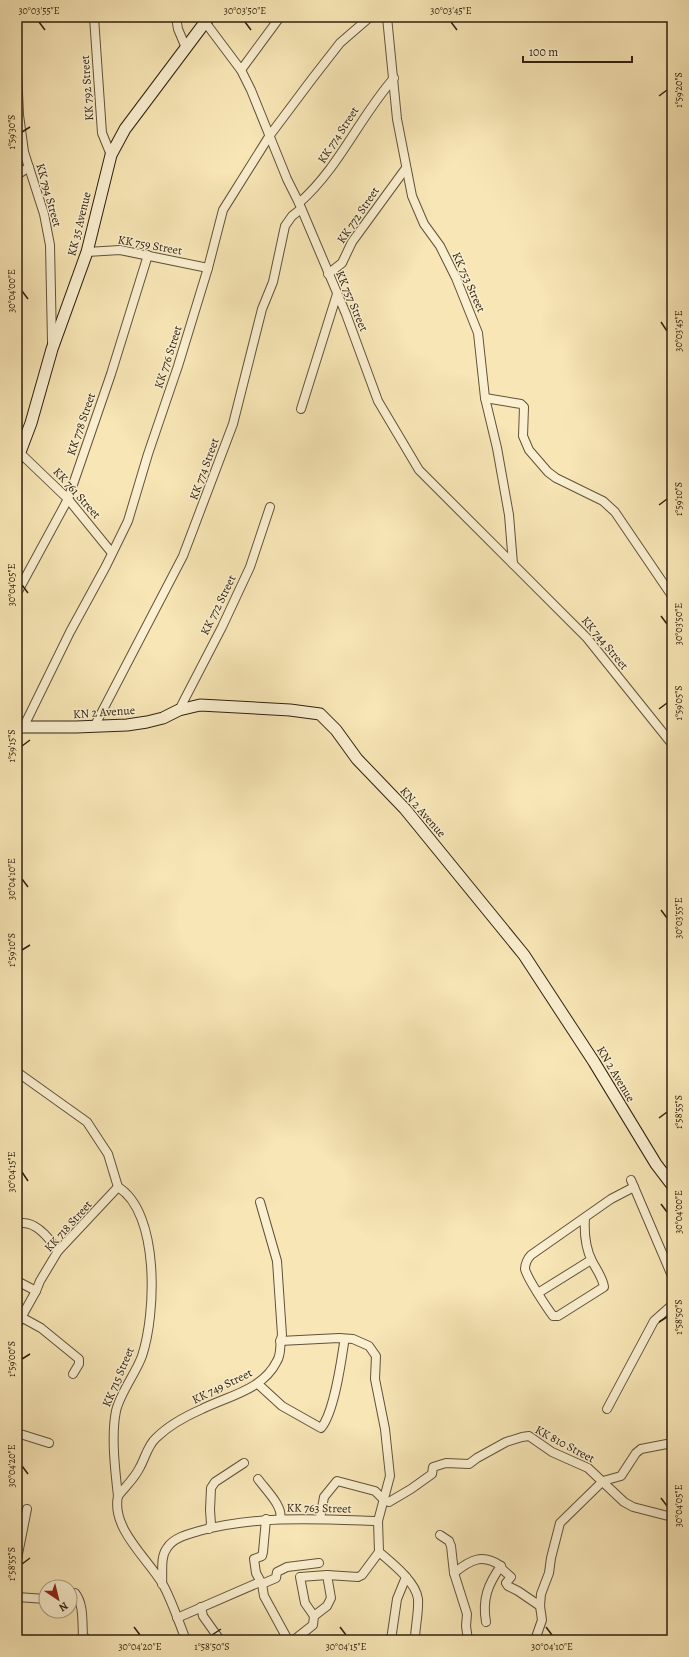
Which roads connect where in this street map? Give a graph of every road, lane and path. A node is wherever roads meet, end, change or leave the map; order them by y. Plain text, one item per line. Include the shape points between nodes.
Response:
1 (94, 17) edge
2 (176, 17) edge
3 (280, 17) edge
4 (370, 17) edge
5 (387, 17) edge
6 (207, 20) edge
7 (186, 48) junction
8 (241, 70) junction
9 (17, 71) edge
10 (394, 78) junction
11 (270, 135) junction
12 (111, 155) junction
13 (29, 167) junction
14 (406, 168) junction
15 (17, 175) edge
16 (300, 206) junction
17 (87, 252) junction
18 (148, 255) junction
19 (208, 268) junction
20 (328, 274) junction
21 (337, 294) junction
22 (52, 349) junction
23 (485, 398) junction
24 (301, 409) dead end
25 (19, 457) edge
26 (68, 499) junction
27 (270, 507) dead end
28 (112, 553) junction
29 (513, 564) junction
30 (17, 593) edge
31 (672, 596) edge
32 (179, 710) junction
33 (94, 727) junction
34 (20, 728) edge
35 (672, 744) edge
36 (17, 1072) edge
37 (672, 1185) edge
38 (118, 1187) junction
39 (260, 1202) dead end
40 (585, 1218) junction
41 (17, 1224) edge
42 (58, 1251) junction
43 (591, 1260) junction
44 (672, 1276) edge
45 (17, 1281) edge
46 (36, 1291) junction
47 (538, 1293) junction
48 (672, 1305) edge
49 (21, 1317) junction
50 (17, 1325) edge
51 (280, 1341) junction
52 (344, 1343) dead end
53 (74, 1374) dead end
54 (258, 1384) junction
55 (607, 1409) dead end
56 (17, 1433) edge
57 (49, 1443) dead end
58 (672, 1443) edge
59 (244, 1463) dead end
60 (258, 1479) dead end
61 (603, 1481) junction
62 (118, 1496) junction
63 (384, 1500) junction
64 (27, 1509) dead end
65 (672, 1517) edge
66 (266, 1519) junction
67 (280, 1519) junction
68 (320, 1519) junction
69 (378, 1521) junction
70 (209, 1529) junction
71 (440, 1535) dead end
72 (378, 1552) junction
73 (17, 1559) edge
74 (318, 1563) dead end
75 (501, 1566) junction
76 (454, 1573) junction
77 (327, 1575) junction
78 (406, 1577) junction
79 (261, 1583) junction
80 (162, 1584) junction
81 (17, 1597) edge
82 (78, 1597) edge
83 (38, 1598) edge
84 (540, 1606) junction
85 (201, 1607) junction
86 (314, 1616) junction
87 (177, 1618) junction
88 (486, 1622) dead end
89 (88, 1640) edge
90 (186, 1640) edge
91 (220, 1640) edge
92 (288, 1640) edge
93 (294, 1640) edge
94 (391, 1640) edge
95 (415, 1640) edge
96 (468, 1640) edge
97 (535, 1640) edge

1 - 12 street, KK 792 Street via 102,133
2 - 7 street
3 - 8 street
4 - 11 street, KK 776 Street via 340,43
5 - 10 street, KK 753 Street
6 - 7 street, KK 35 Avenue
6 - 8 street, KK 757 Street
7 - 12 street, KK 35 Avenue via 125,129
8 - 11 street, KK 757 Street
9 - 13 street, KK 794 Street via 19,115 24,152
10 - 14 street, KK 753 Street via 397,119
10 - 16 street, KK 774 Street via 370,108 323,180
11 - 16 street, KK 757 Street
11 - 19 street, KK 776 Street via 223,210
12 - 17 street, KK 35 Avenue
13 - 15 street
13 - 22 street, KK 794 Street via 44,214 50,245
14 - 20 street, KK 772 Street via 352,242 342,263
14 - 23 street, KK 753 Street via 416,208 456,278 478,333
16 - 20 street, KK 757 Street
16 - 33 street, KK 774 Street via 285,226 273,282 262,309 233,424 183,556
17 - 18 street, KK 759 Street via 120,250
17 - 22 street, KK 35 Avenue
18 - 19 street, KK 759 Street
18 - 26 street, KK 778 Street
19 - 28 street, KK 776 Street via 128,521
20 - 21 street, KK 757 Street
21 - 24 street
21 - 29 street, KK 757 Street via 378,401 419,470
22 - 25 street, KK 35 Avenue
23 - 29 street, KK 753 Street via 509,515
23 - 31 street via 521,404 524,407 523,436 529,450 556,478 602,501 615,512
25 - 26 street, KK 761 Street
26 - 28 street, KK 761 Street
26 - 30 street, KK 778 Street
27 - 32 street, KK 772 Street via 250,567
28 - 34 street, KK 776 Street
29 - 35 street, KK 744 Street via 587,638
32 - 33 street, KN 2 Avenue via 147,722
32 - 37 street, KN 2 Avenue via 200,705 219,705 320,714 336,730 357,760 406,809 524,955 594,1062 656,1164
33 - 34 street, KN 2 Avenue
36 - 38 street via 87,1122 108,1154
38 - 42 street, KK 718 Street
38 - 62 street, KK 715 Street via 124,1190 140,1213 149,1245 152,1270 149,1328 141,1357 116,1408 113,1425
39 - 51 street, KK 749 Street via 277,1261 282,1335
40 - 43 street via 584,1233
40 - 44 street via 632,1184
40 - 47 street via 528,1259 525,1268
41 - 42 street via 26,1223 39,1229
42 - 46 street, KK 718 Street
43 - 47 street
43 - 47 street via 604,1284 602,1289 555,1317
45 - 46 street
46 - 49 street, KK 718 Street
48 - 55 street via 654,1321
49 - 50 street, KK 718 Street
49 - 53 street via 41,1328 79,1359
51 - 54 street, KK 749 Street via 277,1362
51 - 63 street via 353,1339 369,1346 376,1356 374,1379 385,1429 390,1476
52 - 54 street via 332,1406 321,1428 282,1406
54 - 62 street, KK 749 Street via 203,1408 155,1438 140,1469
56 - 57 street
58 - 61 street via 641,1449 621,1476
59 - 70 street via 215,1482 211,1488
60 - 67 street via 280,1507
61 - 63 street, KK 810 Street via 588,1468 552,1452 529,1436 506,1442 469,1464 446,1463 433,1467 432,1474 411,1489 389,1502
61 - 65 street, KK 810 Street via 629,1504
61 - 84 street via 560,1523
62 - 80 street, KK 715 Street via 116,1506 123,1526
63 - 68 street via 375,1490 337,1481 324,1497
63 - 69 street
64 - 73 street
66 - 67 street, KK 763 Street
66 - 70 street, KK 763 Street
66 - 79 street via 262,1556 254,1559
67 - 68 street, KK 763 Street
68 - 69 street, KK 763 Street
69 - 72 street
70 - 80 street, KK 763 Street via 178,1539 166,1548
71 - 76 street via 452,1546
72 - 77 street via 358,1577
72 - 78 street
74 - 79 street via 287,1568 277,1572 276,1578
75 - 76 street via 489,1559 478,1559 466,1563
75 - 84 street via 511,1577 506,1582 508,1586
75 - 88 street via 488,1588 484,1601
76 - 96 street via 467,1614
77 - 86 street via 331,1598
77 - 86 street via 300,1578 305,1603
78 - 94 street via 397,1600
78 - 95 street via 416,1590 418,1600
79 - 85 street
79 - 92 street via 264,1596
80 - 87 street, KK 715 Street
81 - 83 street
82 - 89 street via 82,1611 83,1636
84 - 97 street via 542,1620
85 - 87 street
85 - 91 street via 203,1616
86 - 93 street via 313,1625
87 - 90 street, KK 715 Street

